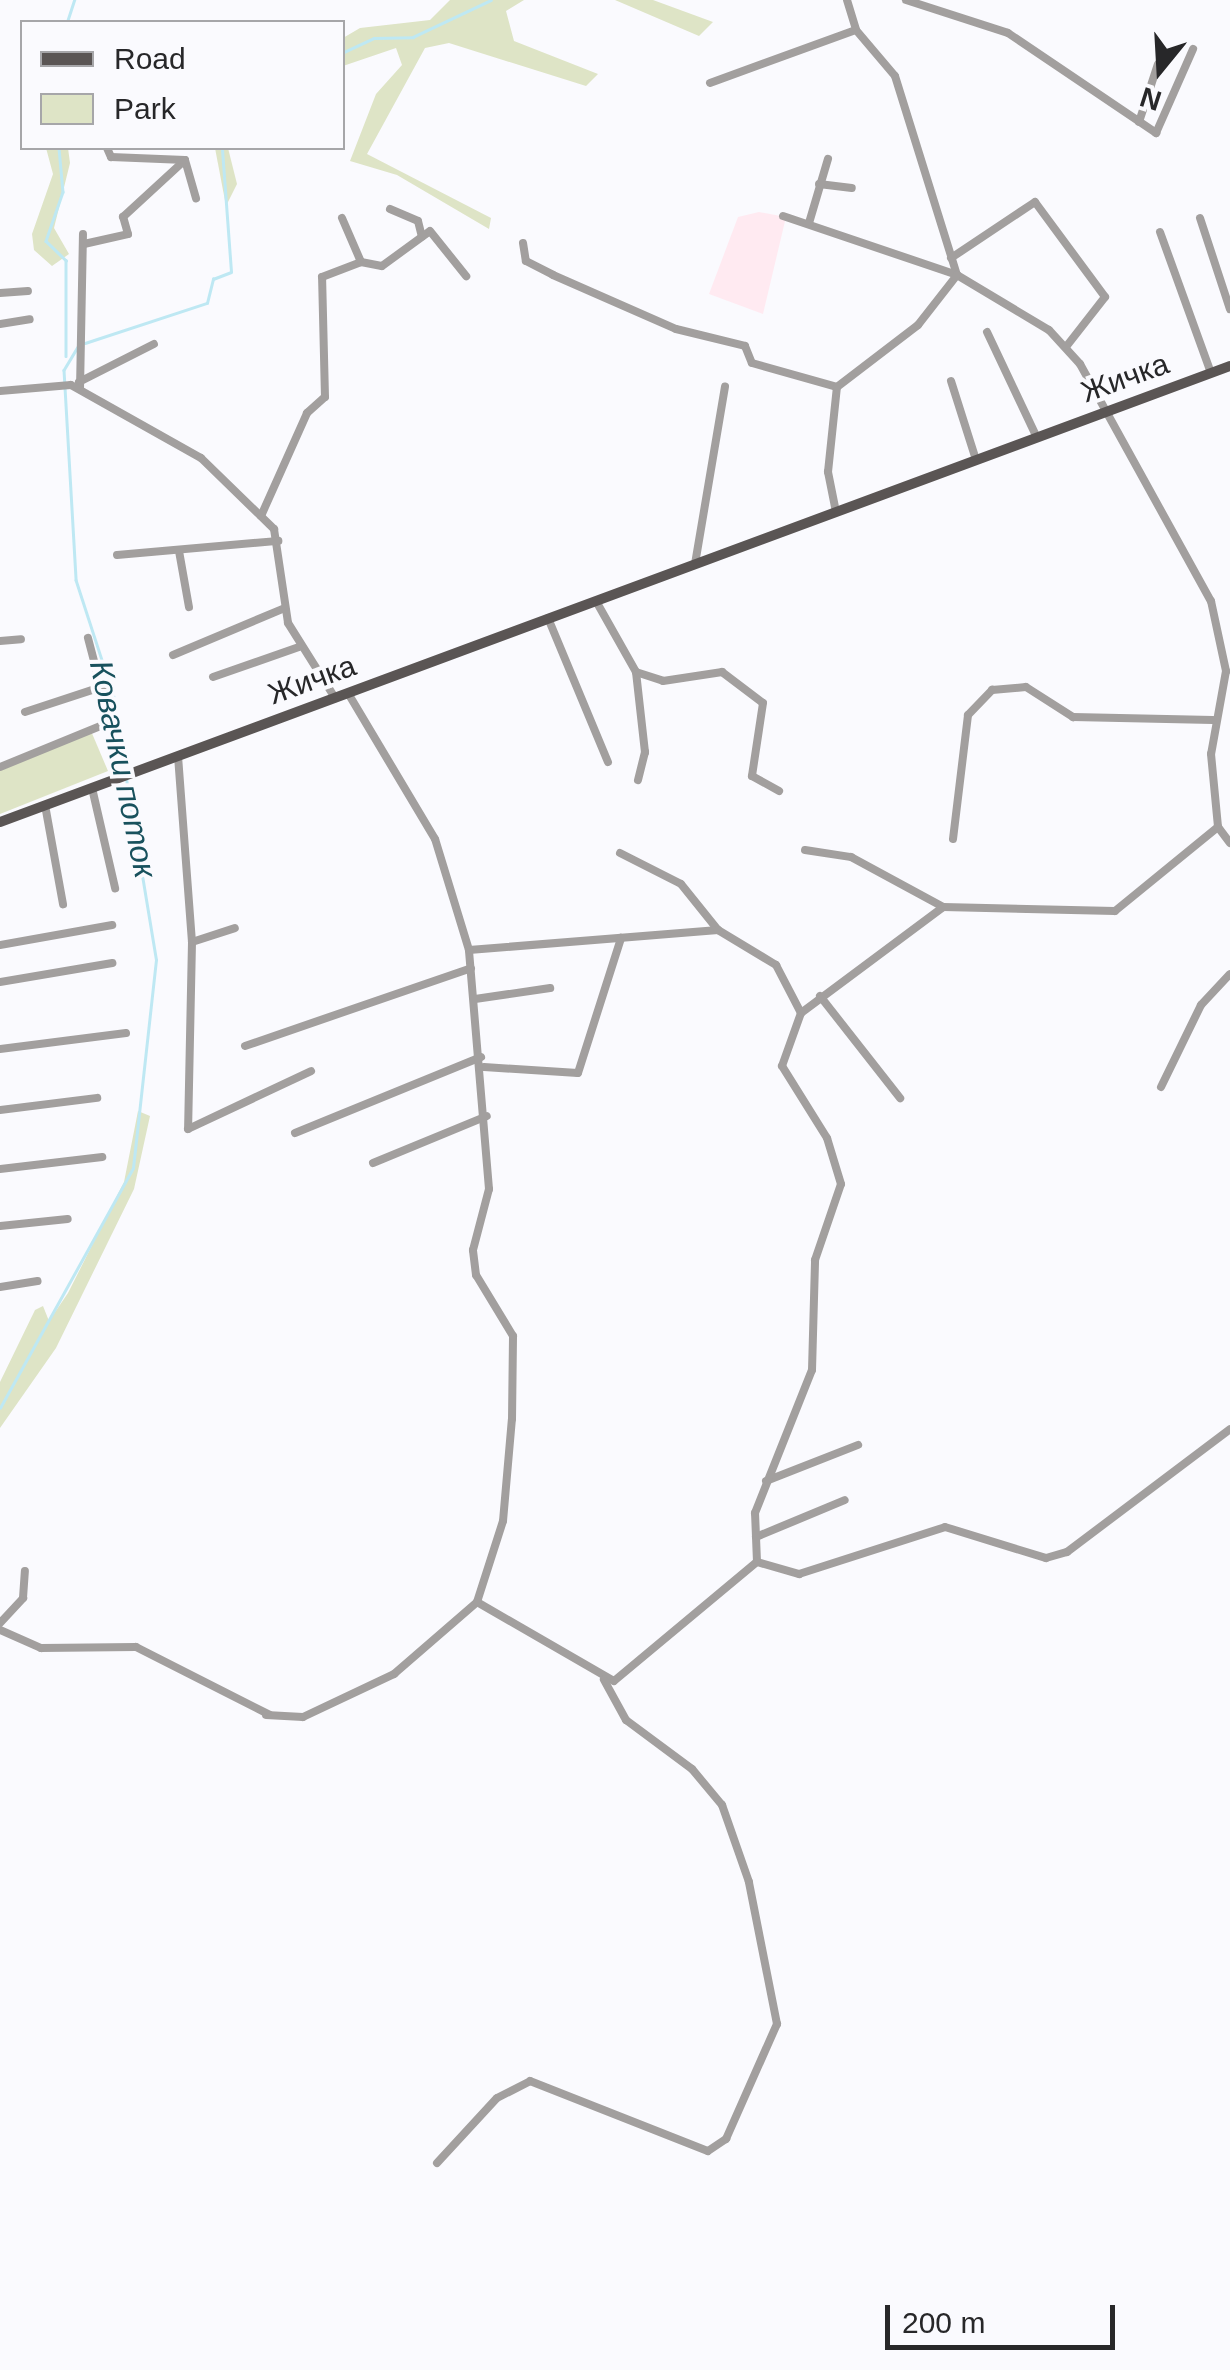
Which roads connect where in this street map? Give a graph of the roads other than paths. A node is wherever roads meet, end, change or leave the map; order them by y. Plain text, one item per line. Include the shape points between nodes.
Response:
1 (847, 0) edge
2 (906, 0) edge
3 (856, 30) junction
4 (1193, 49) dead end
5 (1158, 64) dead end
6 (710, 83) dead end
7 (1139, 122) junction
8 (108, 150) edge
9 (182, 154) edge
10 (828, 160) dead end
11 (819, 184) junction
12 (852, 188) dead end
13 (196, 198) dead end
14 (390, 209) dead end
15 (784, 216) dead end
16 (342, 218) dead end
17 (1200, 218) dead end
18 (809, 223) junction
19 (1160, 232) dead end
20 (422, 237) junction
21 (523, 243) dead end
22 (951, 258) junction
23 (361, 262) junction
24 (958, 275) junction
25 (466, 276) dead end
26 (28, 291) dead end
27 (0, 293) edge
28 (1230, 309) edge
29 (30, 319) dead end
30 (0, 324) edge
31 (987, 332) dead end
32 (154, 344) dead end
33 (1066, 347) junction
34 (1230, 366) edge
35 (1211, 374) junction
36 (951, 380) dead end
37 (77, 386) junction
38 (725, 387) dead end
39 (836, 387) junction
40 (0, 391) edge
41 (1108, 410) junction
42 (1037, 438) junction
43 (976, 460) junction
44 (836, 512) junction
45 (261, 516) junction
46 (278, 541) junction
47 (179, 551) junction
48 (117, 556) dead end
49 (695, 564) junction
50 (596, 600) junction
51 (189, 607) dead end
52 (285, 608) junction
53 (548, 618) junction
54 (88, 638) dead end
55 (21, 639) dead end
56 (0, 641) edge
57 (299, 647) junction
58 (173, 655) dead end
59 (636, 672) junction
60 (213, 677) dead end
61 (104, 686) junction
62 (348, 693) junction
63 (334, 698) junction
64 (24, 712) dead end
65 (1213, 720) junction
66 (178, 756) junction
67 (608, 762) dead end
68 (0, 767) edge
69 (638, 780) dead end
70 (92, 788) junction
71 (779, 790) dead end
72 (45, 805) junction
73 (0, 822) edge
74 (1218, 828) junction
75 (952, 839) dead end
76 (1230, 843) edge
77 (805, 850) dead end
78 (620, 852) dead end
79 (115, 888) dead end
80 (63, 904) dead end
81 (943, 906) junction
82 (112, 925) dead end
83 (235, 928) dead end
84 (718, 930) junction
85 (621, 938) junction
86 (192, 942) junction
87 (0, 944) edge
88 (468, 950) junction
89 (112, 964) dead end
90 (471, 968) junction
91 (1230, 974) edge
92 (0, 982) edge
93 (550, 988) dead end
94 (820, 996) junction
95 (476, 999) junction
96 (801, 1013) junction
97 (126, 1034) dead end
98 (245, 1046) dead end
99 (0, 1049) edge
100 (483, 1062) junction
101 (311, 1071) dead end
102 (1161, 1087) dead end
103 (97, 1098) dead end
104 (900, 1098) dead end
105 (0, 1110) edge
106 (487, 1116) junction
107 (296, 1133) dead end
108 (102, 1158) dead end
109 (374, 1163) dead end
110 (0, 1169) edge
111 (68, 1219) dead end
112 (0, 1226) edge
113 (38, 1282) dead end
114 (0, 1287) edge
115 (1230, 1430) edge
116 (858, 1445) dead end
117 (766, 1481) junction
118 (845, 1500) dead end
119 (756, 1537) junction
120 (757, 1562) junction
121 (25, 1571) dead end
122 (478, 1602) junction
123 (0, 1627) edge
124 (604, 1680) junction
125 (437, 2163) dead end

1 - 3 street
2 - 7 street via 1002,30
3 - 6 street
3 - 22 street via 896,76
4 - 7 street via 1156,133
5 - 7 street
8 - 9 street via 111,158
9 - 13 street
9 - 37 street via 123,217 128,234 83,239
10 - 11 street
11 - 12 street
11 - 18 street
14 - 20 street via 418,221
15 - 18 street
16 - 23 street
17 - 28 street
18 - 24 street
19 - 35 street
20 - 23 street via 382,266
20 - 25 street via 430,231
21 - 39 street via 526,261 553,275 676,328 746,346 752,363
22 - 24 street
22 - 33 street via 1034,202 1104,298
23 - 45 street via 322,277 325,397 307,413
24 - 33 street
24 - 39 street via 918,324
26 - 27 street
29 - 30 street
31 - 42 street
32 - 37 street
33 - 41 street
34 - 35 main road, Жичка
35 - 41 main road, Жичка
36 - 43 street
37 - 40 street
37 - 45 street via 201,458
38 - 49 street
39 - 44 street via 828,472
41 - 42 main road, Жичка
41 - 65 street via 1212,602 1226,671
42 - 43 main road, Жичка
43 - 44 main road, Жичка
44 - 49 main road, Жичка
45 - 46 street
46 - 47 street
46 - 52 street
47 - 48 street
47 - 51 street
49 - 50 main road, Жичка
50 - 53 main road, Жичка
50 - 59 street
52 - 57 street
52 - 58 street
53 - 62 main road, Жичка
53 - 67 street
54 - 61 street
55 - 56 street
57 - 60 street
57 - 63 street
59 - 69 street via 645,752
59 - 71 street via 663,681 722,672 763,703 752,776
61 - 64 street
61 - 68 street via 108,724
62 - 63 main road, Жичка
62 - 88 street via 435,840
63 - 66 main road, Жичка
65 - 74 street
65 - 75 street via 1073,717 1026,686 992,690 968,715
66 - 70 main road, Жичка
66 - 86 street
70 - 72 main road, Жичка
70 - 79 street
72 - 73 main road, Жичка
72 - 80 street
74 - 76 street
74 - 81 street via 1115,911
77 - 81 street via 851,856
78 - 84 street via 681,884
81 - 94 street
82 - 87 street
83 - 86 street
84 - 85 street
84 - 96 street via 776,966
85 - 88 street
85 - 100 street via 578,1074
86 - 101 street via 188,1129
88 - 90 street
89 - 92 street
90 - 95 street
90 - 98 street
91 - 102 street via 1201,1005
93 - 95 street
94 - 96 street
94 - 104 street
95 - 100 street
96 - 117 street via 782,1066 827,1138 841,1184 815,1260 812,1370
97 - 99 street
100 - 106 street
100 - 107 street
103 - 105 street
106 - 109 street
106 - 122 street via 489,1189 474,1258 513,1336 512,1419 502,1521
108 - 110 street
111 - 112 street
113 - 114 street
115 - 120 street via 1067,1552 1046,1558 945,1527 800,1574
116 - 117 street
117 - 119 street
118 - 119 street
119 - 120 street
120 - 124 street via 628,1677
121 - 123 street via 23,1598
122 - 123 street via 394,1674 303,1717 270,1716 136,1647 41,1648
122 - 124 street via 529,1624
124 - 125 street via 626,1720 692,1769 722,1805 749,1882 778,2024 726,2139 708,2151 530,2081 497,2098

